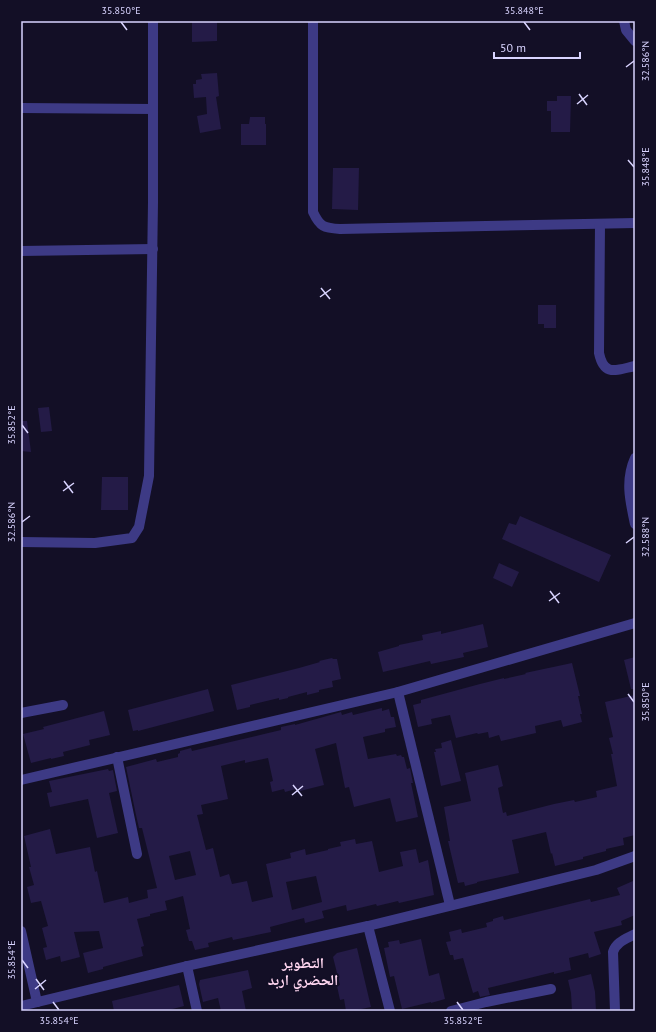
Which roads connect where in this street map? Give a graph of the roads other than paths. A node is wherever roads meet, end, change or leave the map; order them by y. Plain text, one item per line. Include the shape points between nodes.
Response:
1 (153, 21) edge
2 (313, 21) edge
3 (624, 21) edge
4 (635, 41) edge
5 (21, 108) edge
6 (153, 109) junction
7 (635, 223) edge
8 (600, 224) junction
9 (152, 249) junction
10 (21, 251) edge
11 (635, 366) edge
12 (635, 458) edge
13 (635, 524) edge
14 (21, 542) edge
15 (635, 623) edge
16 (398, 692) junction
17 (63, 705) dead end
18 (21, 713) edge
19 (117, 758) junction
20 (21, 780) edge
21 (137, 854) dead end
22 (635, 856) edge
23 (450, 905) junction
24 (368, 926) junction
25 (21, 931) edge
26 (635, 934) edge
27 (187, 966) junction
28 (550, 989) dead end
29 (37, 1002) junction
30 (21, 1006) edge
31 (197, 1011) edge
32 (390, 1011) edge
33 (451, 1011) edge
34 (615, 1011) edge

1 - 6 street
2 - 8 street via 314,212 321,225 340,229
3 - 4 street via 626,30
5 - 6 street
6 - 9 street
7 - 8 street
8 - 11 street via 600,362 609,370
9 - 10 street
9 - 14 street via 149,476 139,527 132,538 95,543
12 - 13 street via 630,468 628,486
15 - 16 street
16 - 19 street
16 - 23 street
17 - 18 street
19 - 20 street
19 - 21 street
22 - 23 street via 596,870
23 - 24 street
24 - 27 street
24 - 32 street
25 - 29 street
26 - 34 street via 614,947
27 - 29 street
27 - 31 street
28 - 33 street
29 - 30 street

